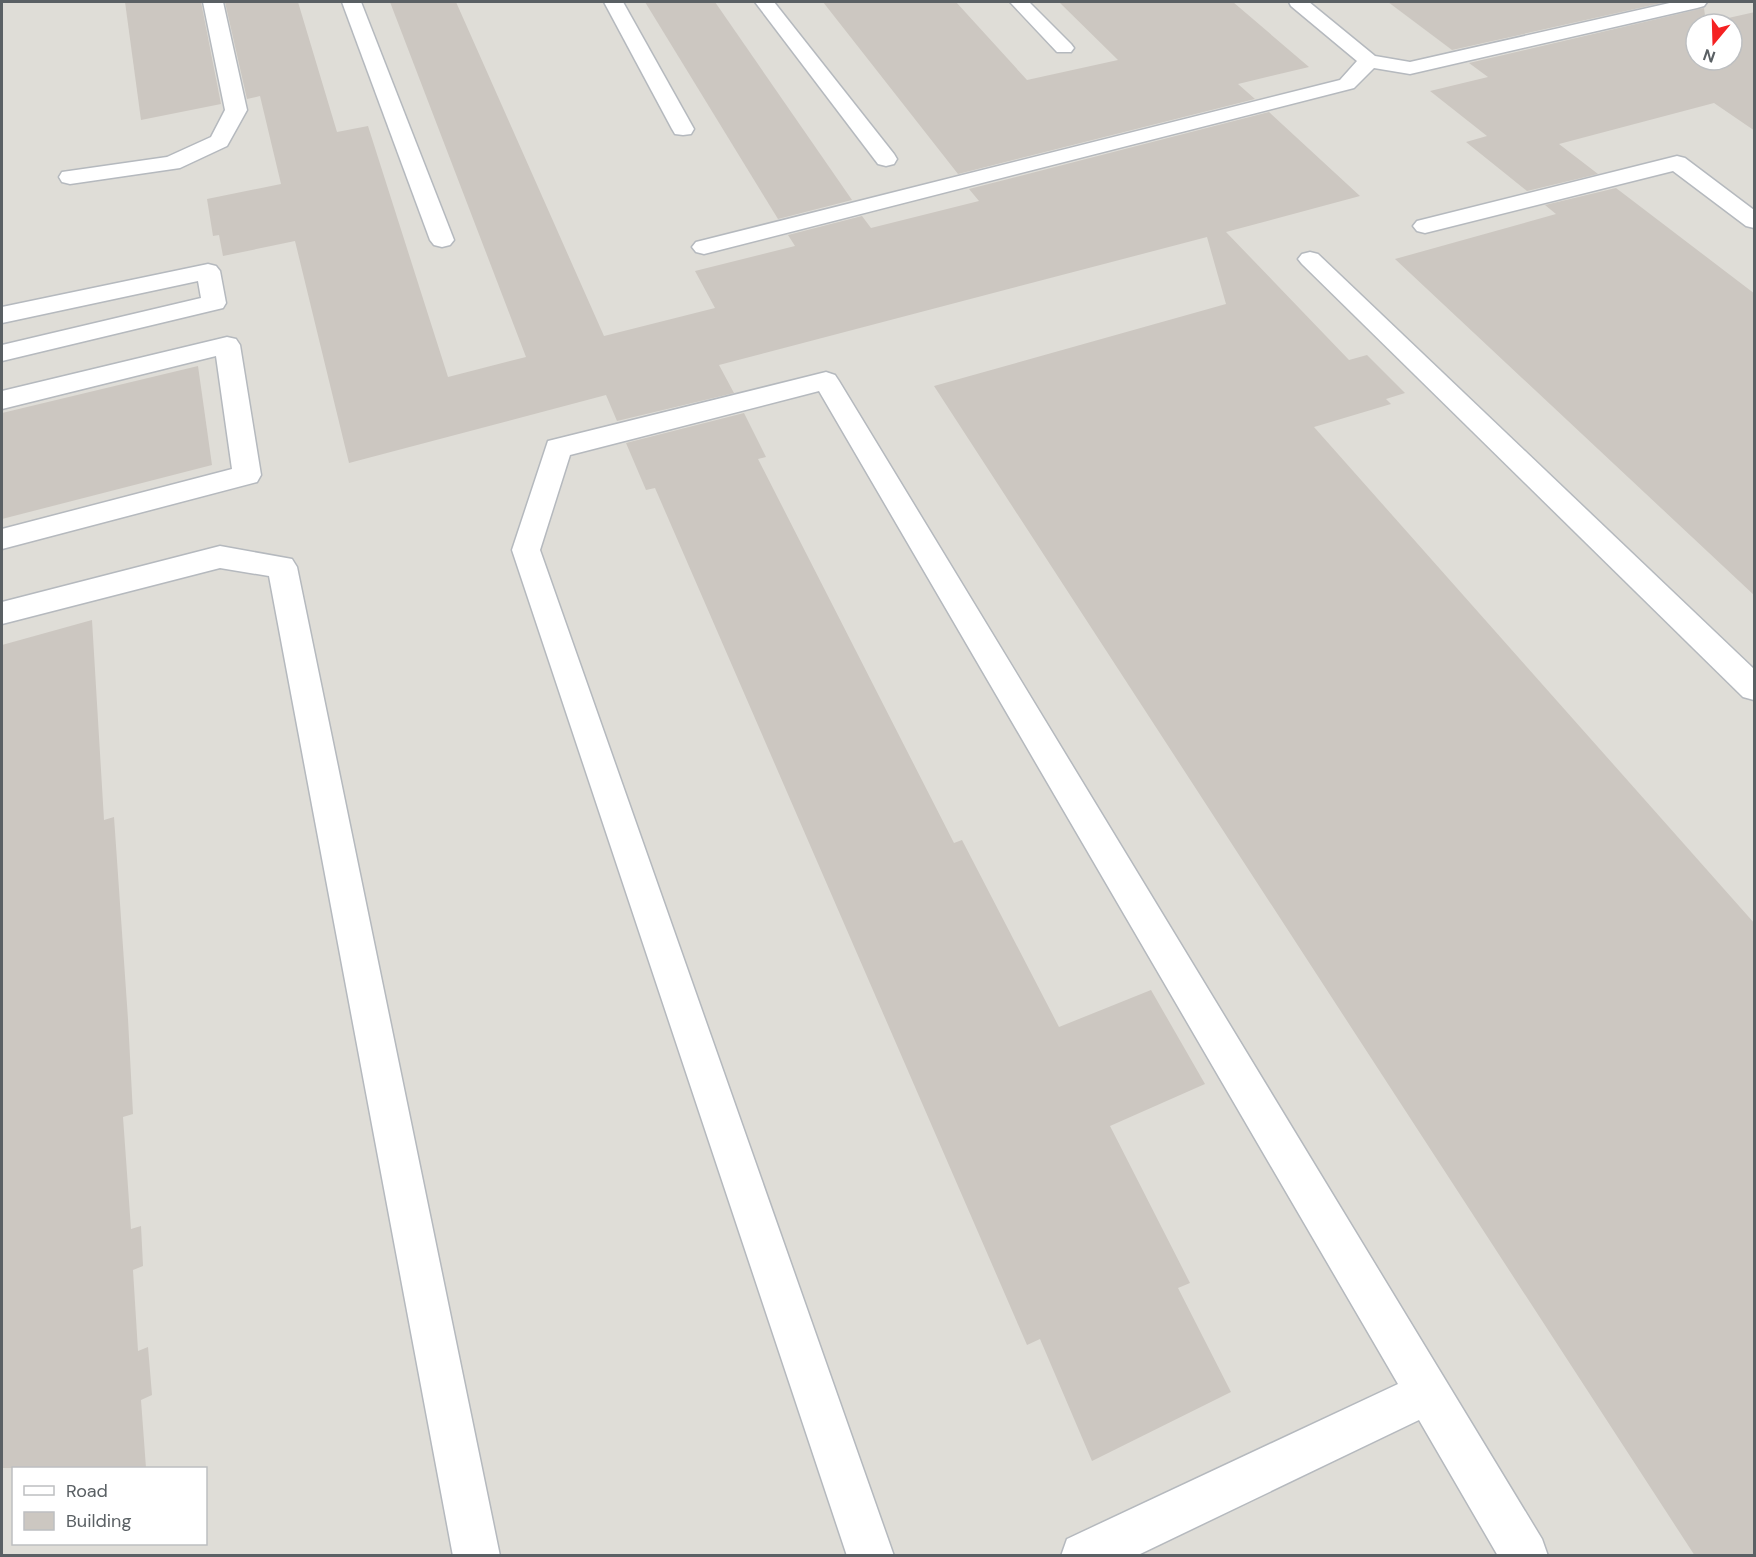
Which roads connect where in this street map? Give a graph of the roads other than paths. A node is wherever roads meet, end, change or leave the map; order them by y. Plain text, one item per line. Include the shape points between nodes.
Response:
1 (213, 2) edge
2 (351, 2) edge
3 (613, 2) edge
4 (764, 2) edge
5 (1019, 2) edge
6 (1298, 2) edge
7 (1697, 2) edge
8 (1064, 48) dead end
9 (1369, 61) junction
10 (683, 129) dead end
11 (886, 159) dead end
12 (70, 177) dead end
13 (1755, 220) edge
14 (1425, 226) dead end
15 (442, 240) dead end
16 (704, 247) dead end
17 (1310, 259) dead end
18 (2, 315) edge
19 (2, 353) edge
20 (2, 400) edge
21 (2, 539) edge
22 (2, 613) edge
23 (1755, 688) edge
24 (1428, 1393) junction
25 (477, 1556) edge
26 (871, 1556) edge
27 (1084, 1556) edge
28 (1525, 1556) edge

1 - 12 lane via 236,110 219,141 172,163
2 - 15 lane
3 - 10 lane
4 - 11 lane
5 - 8 lane
6 - 9 lane
7 - 9 lane via 1410,68
9 - 16 lane via 1347,84
13 - 14 lane via 1677,163
17 - 23 lane
18 - 19 lane via 208,270 214,303
20 - 21 lane via 227,345 247,475
22 - 25 lane via 220,556 282,567
24 - 26 lane via 826,381 558,448 526,550
24 - 27 lane
24 - 28 lane

